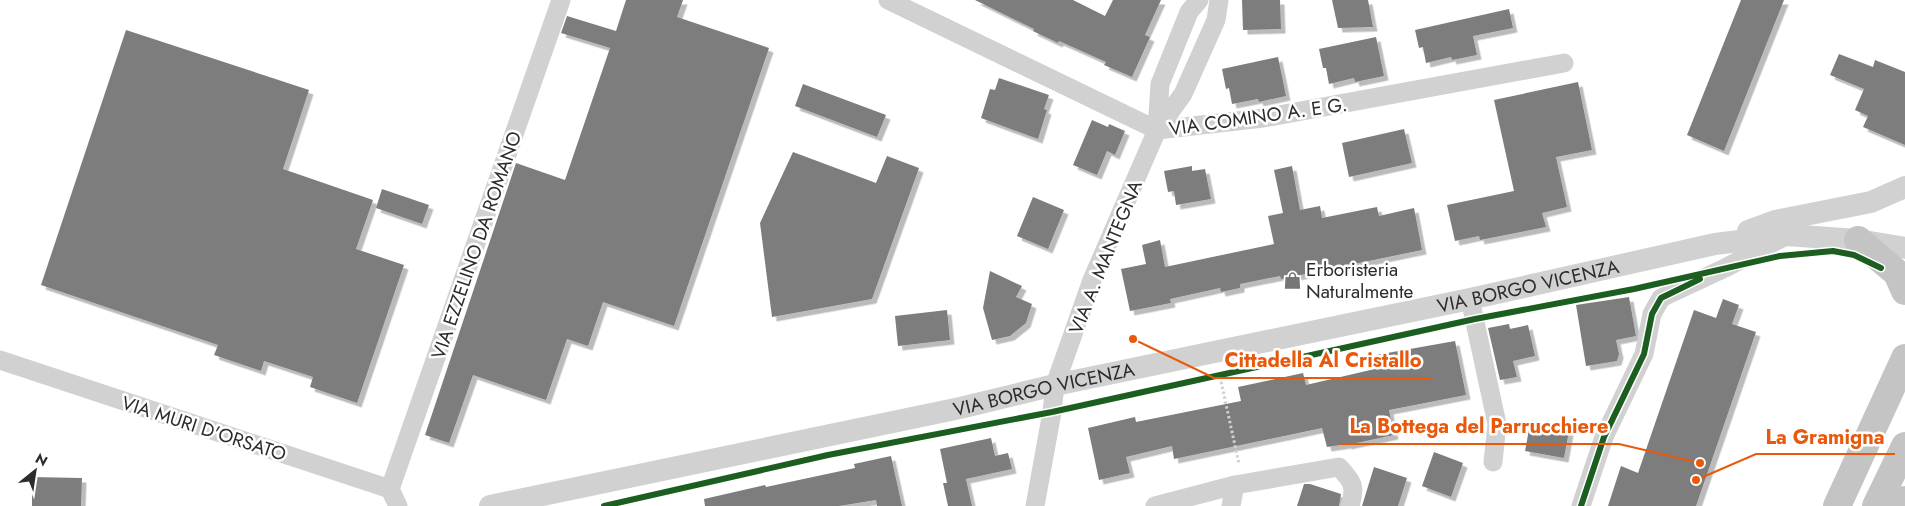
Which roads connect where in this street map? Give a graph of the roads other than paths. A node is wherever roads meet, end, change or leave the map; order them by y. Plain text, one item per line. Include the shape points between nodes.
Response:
1 (562, 0) edge
2 (1199, 0) edge
3 (1219, 0) edge
4 (900, 2) edge
5 (1564, 63) dead end
6 (1157, 130) junction
7 (1905, 187) edge
8 (1786, 236) junction
9 (1858, 240) junction
10 (1715, 244) junction
11 (1905, 248) edge
12 (1905, 291) edge
13 (1470, 299) junction
14 (1905, 358) edge
15 (0, 360) edge
16 (1055, 385) junction
17 (1902, 452) edge
18 (1493, 462) dead end
19 (1239, 484) junction
20 (390, 489) junction
21 (1905, 500) edge
22 (398, 506) edge
23 (490, 506) edge
24 (1035, 506) edge
25 (1155, 506) edge
26 (1231, 506) edge
27 (1350, 506) edge
28 (1581, 506) edge
29 (1837, 506) edge
30 (1876, 506) edge
31 (1902, 506) edge

1 - 20 street, VIA EZZELINO DA ROMANO
2 - 6 street, VIA A. MANTEGNA via 1189,12 1160,84
3 - 6 street, VIA A. MANTEGNA via 1216,20 1183,94
4 - 6 street, VIA COMINO A. E G.
5 - 6 street, VIA COMINO A. E G. via 1263,118
6 - 16 street, VIA A. MANTEGNA via 1092,280
7 - 10 street, VIA BORGO VICENZA via 1871,202 1775,221
8 - 9 street, VIA BORGO VICENZA
8 - 10 street, VIA BORGO VICENZA
8 - 28 street via 1661,298 1652,314 1644,354 1604,437
9 - 11 street, VIA BORGO VICENZA
9 - 12 main road via 1897,273
10 - 13 street, VIA BORGO VICENZA
13 - 16 street, VIA BORGO VICENZA
13 - 18 street via 1497,424
14 - 29 main road
15 - 20 street, VIA MURI D'ORSATO
16 - 23 street, VIA BORGO VICENZA via 960,408
16 - 24 street, VIA A. MANTEGNA
17 - 30 main road
19 - 25 street
19 - 26 street
19 - 27 street via 1339,467 1350,478 1355,491
20 - 22 street
21 - 31 main road

